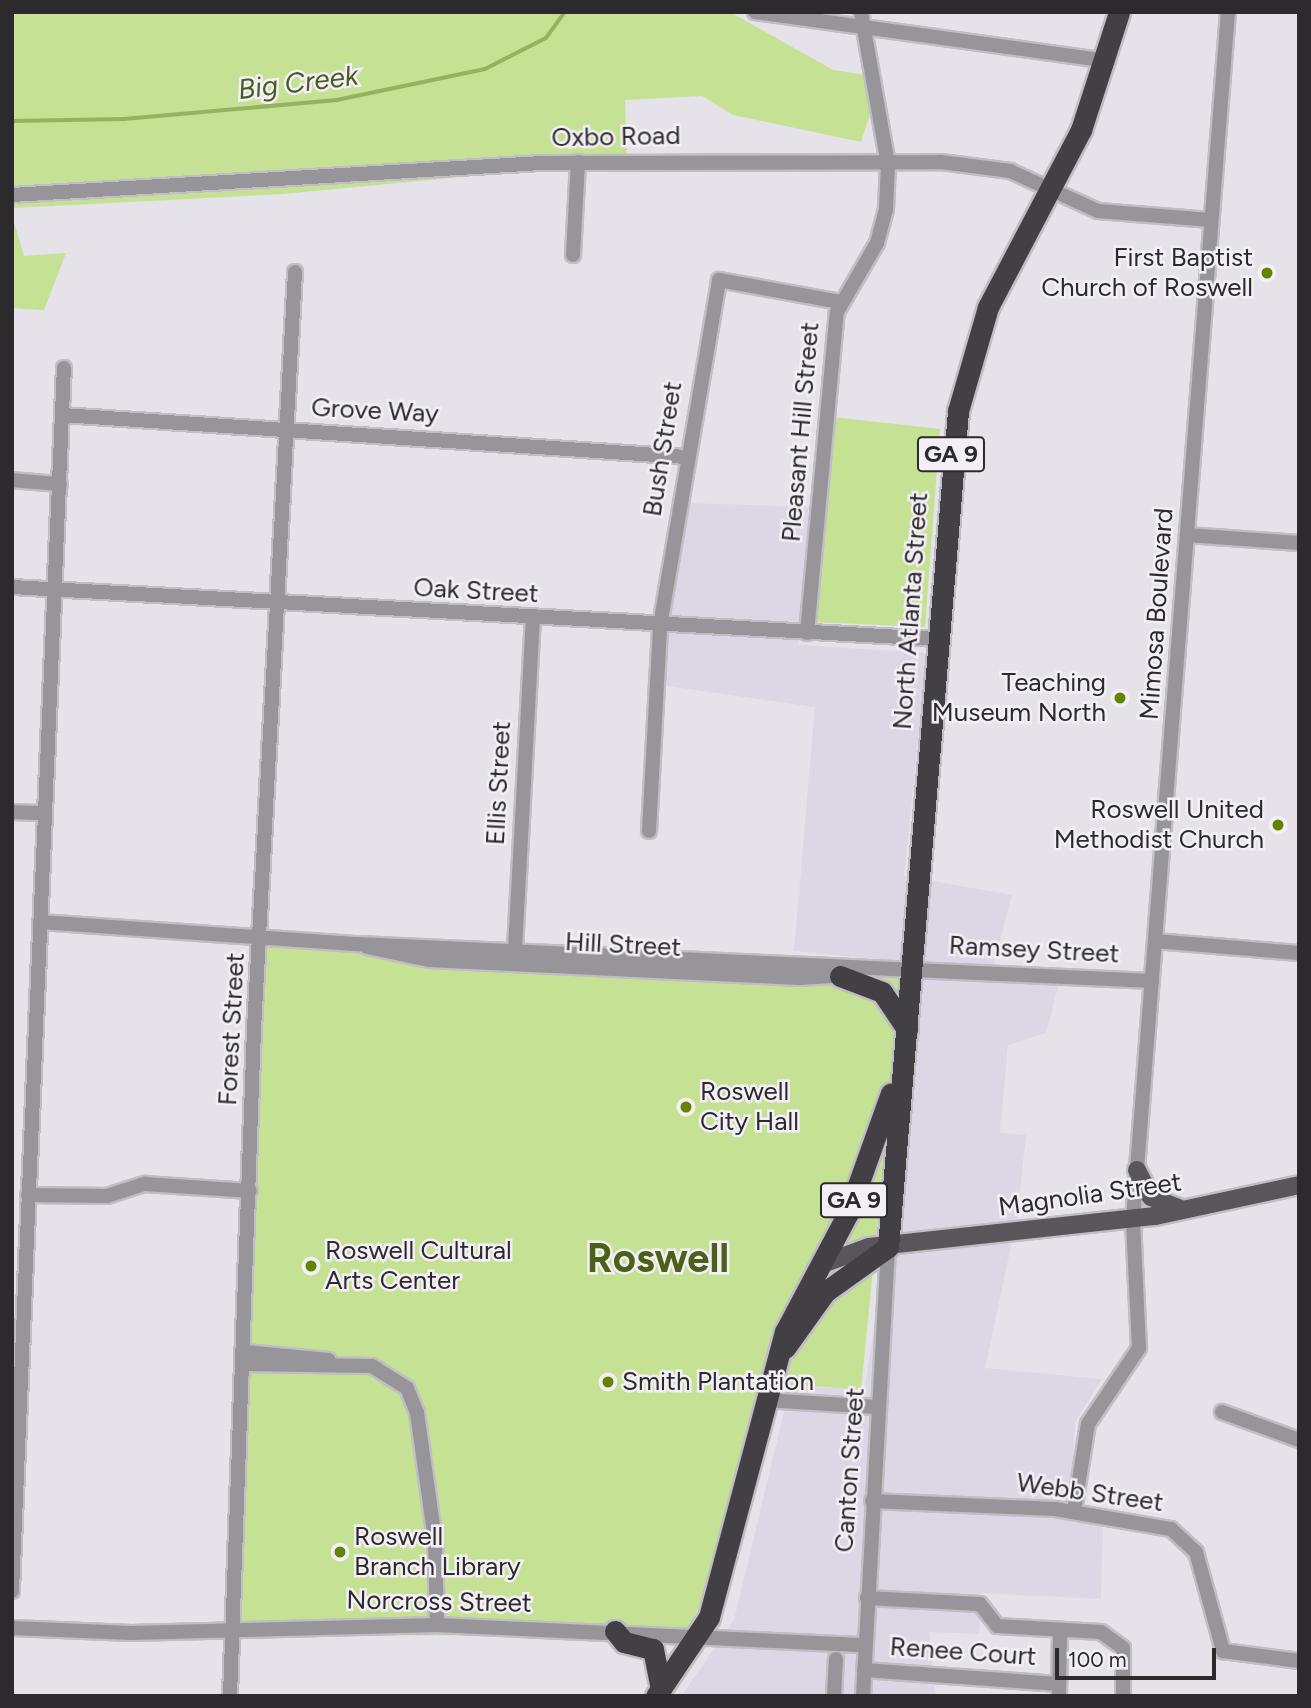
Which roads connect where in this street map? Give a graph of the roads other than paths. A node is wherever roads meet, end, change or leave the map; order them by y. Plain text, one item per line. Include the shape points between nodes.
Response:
1 (755, 12) edge
2 (861, 12) edge
3 (1119, 12) edge
4 (1228, 12) edge
5 (865, 32) junction
6 (1108, 61) junction
7 (578, 162) junction
8 (888, 164) junction
9 (1050, 190) junction
10 (12, 195) edge
11 (1211, 220) junction
12 (573, 255) dead end
13 (295, 272) dead end
14 (840, 302) junction
15 (64, 368) dead end
16 (62, 415) junction
17 (285, 431) junction
18 (686, 457) junction
19 (12, 480) edge
20 (60, 484) junction
21 (1187, 535) junction
22 (1299, 543) edge
23 (12, 587) edge
24 (55, 589) junction
25 (275, 602) junction
26 (533, 619) junction
27 (660, 626) junction
28 (807, 633) junction
29 (937, 639) junction
30 (12, 812) edge
31 (45, 813) junction
32 (649, 831) dead end
33 (40, 922) junction
34 (261, 937) junction
35 (1155, 941) junction
36 (358, 944) junction
37 (515, 949) junction
38 (1299, 953) edge
39 (888, 970) junction
40 (913, 970) junction
41 (840, 976) junction
42 (1152, 981) junction
43 (906, 1037) junction
44 (1137, 1170) junction
45 (1299, 1185) edge
46 (250, 1191) junction
47 (28, 1195) junction
48 (1184, 1210) junction
49 (1133, 1219) junction
50 (888, 1247) junction
51 (825, 1263) junction
52 (785, 1348) junction
53 (245, 1358) junction
54 (765, 1400) junction
55 (877, 1407) junction
56 (1222, 1412) dead end
57 (1299, 1440) edge
58 (14, 1500) edge
59 (872, 1501) junction
60 (1074, 1511) junction
61 (12, 1591) edge
62 (867, 1598) junction
63 (437, 1625) junction
64 (12, 1628) edge
65 (234, 1629) junction
66 (1060, 1630) junction
67 (614, 1631) junction
68 (701, 1634) junction
69 (865, 1645) junction
70 (836, 1659) dead end
71 (1299, 1661) edge
72 (864, 1670) junction
73 (1059, 1690) edge
74 (659, 1692) edge
75 (230, 1696) edge
76 (834, 1696) edge
77 (863, 1696) edge
78 (1123, 1696) edge

1 - 5 street
2 - 5 street, Pleasant Hill Street
3 - 6 highway, North Atlanta Street / GA 9
4 - 11 street, Mimosa Boulevard
5 - 6 street
5 - 8 street, Pleasant Hill Street
6 - 9 highway, North Atlanta Street / GA 9
7 - 8 street, Oxbo Road
7 - 10 street, Oxbo Road
7 - 12 street
8 - 9 street, Oxbo Road via 984,166
8 - 14 street, Pleasant Hill Street via 877,243
9 - 11 street, Oxbo Road via 1098,211
9 - 29 highway, North Atlanta Street / GA 9 via 988,307 962,389
11 - 21 street, Mimosa Boulevard
13 - 17 street, Forest Street
14 - 18 street, Bush Street via 719,280
14 - 28 street, Pleasant Hill Street
15 - 16 street
16 - 17 street, Grove Way
16 - 20 street
17 - 18 street, Grove Way
17 - 25 street, Forest Street
18 - 27 street, Bush Street
19 - 20 street
20 - 24 street
21 - 22 street
21 - 35 street, Mimosa Boulevard
23 - 24 street, Oak Street
24 - 25 street, Oak Street
24 - 31 street
25 - 26 street, Oak Street
25 - 34 street, Forest Street
26 - 27 street, Oak Street
26 - 37 street, Ellis Street
27 - 28 street, Oak Street
27 - 32 street, Bush Street
28 - 29 street, Oak Street
29 - 40 highway, North Atlanta Street / GA 9
30 - 31 street
31 - 33 street
33 - 34 street, Hill Street
33 - 47 street
34 - 36 street, Hill Street
34 - 46 street, Forest Street
35 - 38 street
35 - 42 street, Mimosa Boulevard
36 - 37 street, Hill Street
36 - 41 street, Hill Street via 429,960
37 - 39 street, Hill Street
39 - 40 street, Hill Street
39 - 41 street, Hill Street
40 - 42 street, Ramsey Street
40 - 43 highway, North Atlanta Street / GA 9
41 - 43 highway via 882,992
42 - 44 street, Mimosa Boulevard
43 - 50 highway, North Atlanta Street / GA 9
43 - 51 highway, GA 9 via 873,1156
44 - 48 main road via 1151,1197
44 - 49 street, Mimosa Boulevard
45 - 48 main road, Magnolia Street
46 - 47 street via 145,1184 107,1196
46 - 53 street, Forest Street
47 - 58 street
48 - 49 main road, Magnolia Street
49 - 50 main road, Magnolia Street
49 - 60 street, Mimosa Boulevard via 1139,1348 1088,1424
50 - 51 main road, Magnolia Street via 854,1249
50 - 52 highway, GA 9 via 825,1292
50 - 55 street, Canton Street
51 - 52 highway, GA 9 via 785,1332
52 - 54 highway, GA 9
53 - 63 street via 391,1373 415,1404 436,1548
53 - 65 street, Forest Street
54 - 55 street
54 - 68 highway, GA 9 via 720,1581
55 - 59 street, Canton Street
56 - 57 street
58 - 61 street
59 - 60 street, Webb Street
59 - 62 street, Canton Street
60 - 71 street, Webb Street via 1134,1519 1179,1534 1196,1552 1223,1651
62 - 66 street via 980,1604 997,1626
62 - 69 street, Canton Street
63 - 65 street, Norcross Street
63 - 67 street, Norcross Street
64 - 65 street, Norcross Street
65 - 75 street, Forest Street
66 - 73 street
66 - 78 street via 1101,1632 1123,1648
67 - 68 street, Norcross Street
67 - 74 highway via 624,1642 653,1649
68 - 69 street, Norcross Street
68 - 74 highway, GA 9
69 - 72 street, Canton Street
70 - 76 street
72 - 73 street, Renee Court
72 - 77 street, Canton Street

